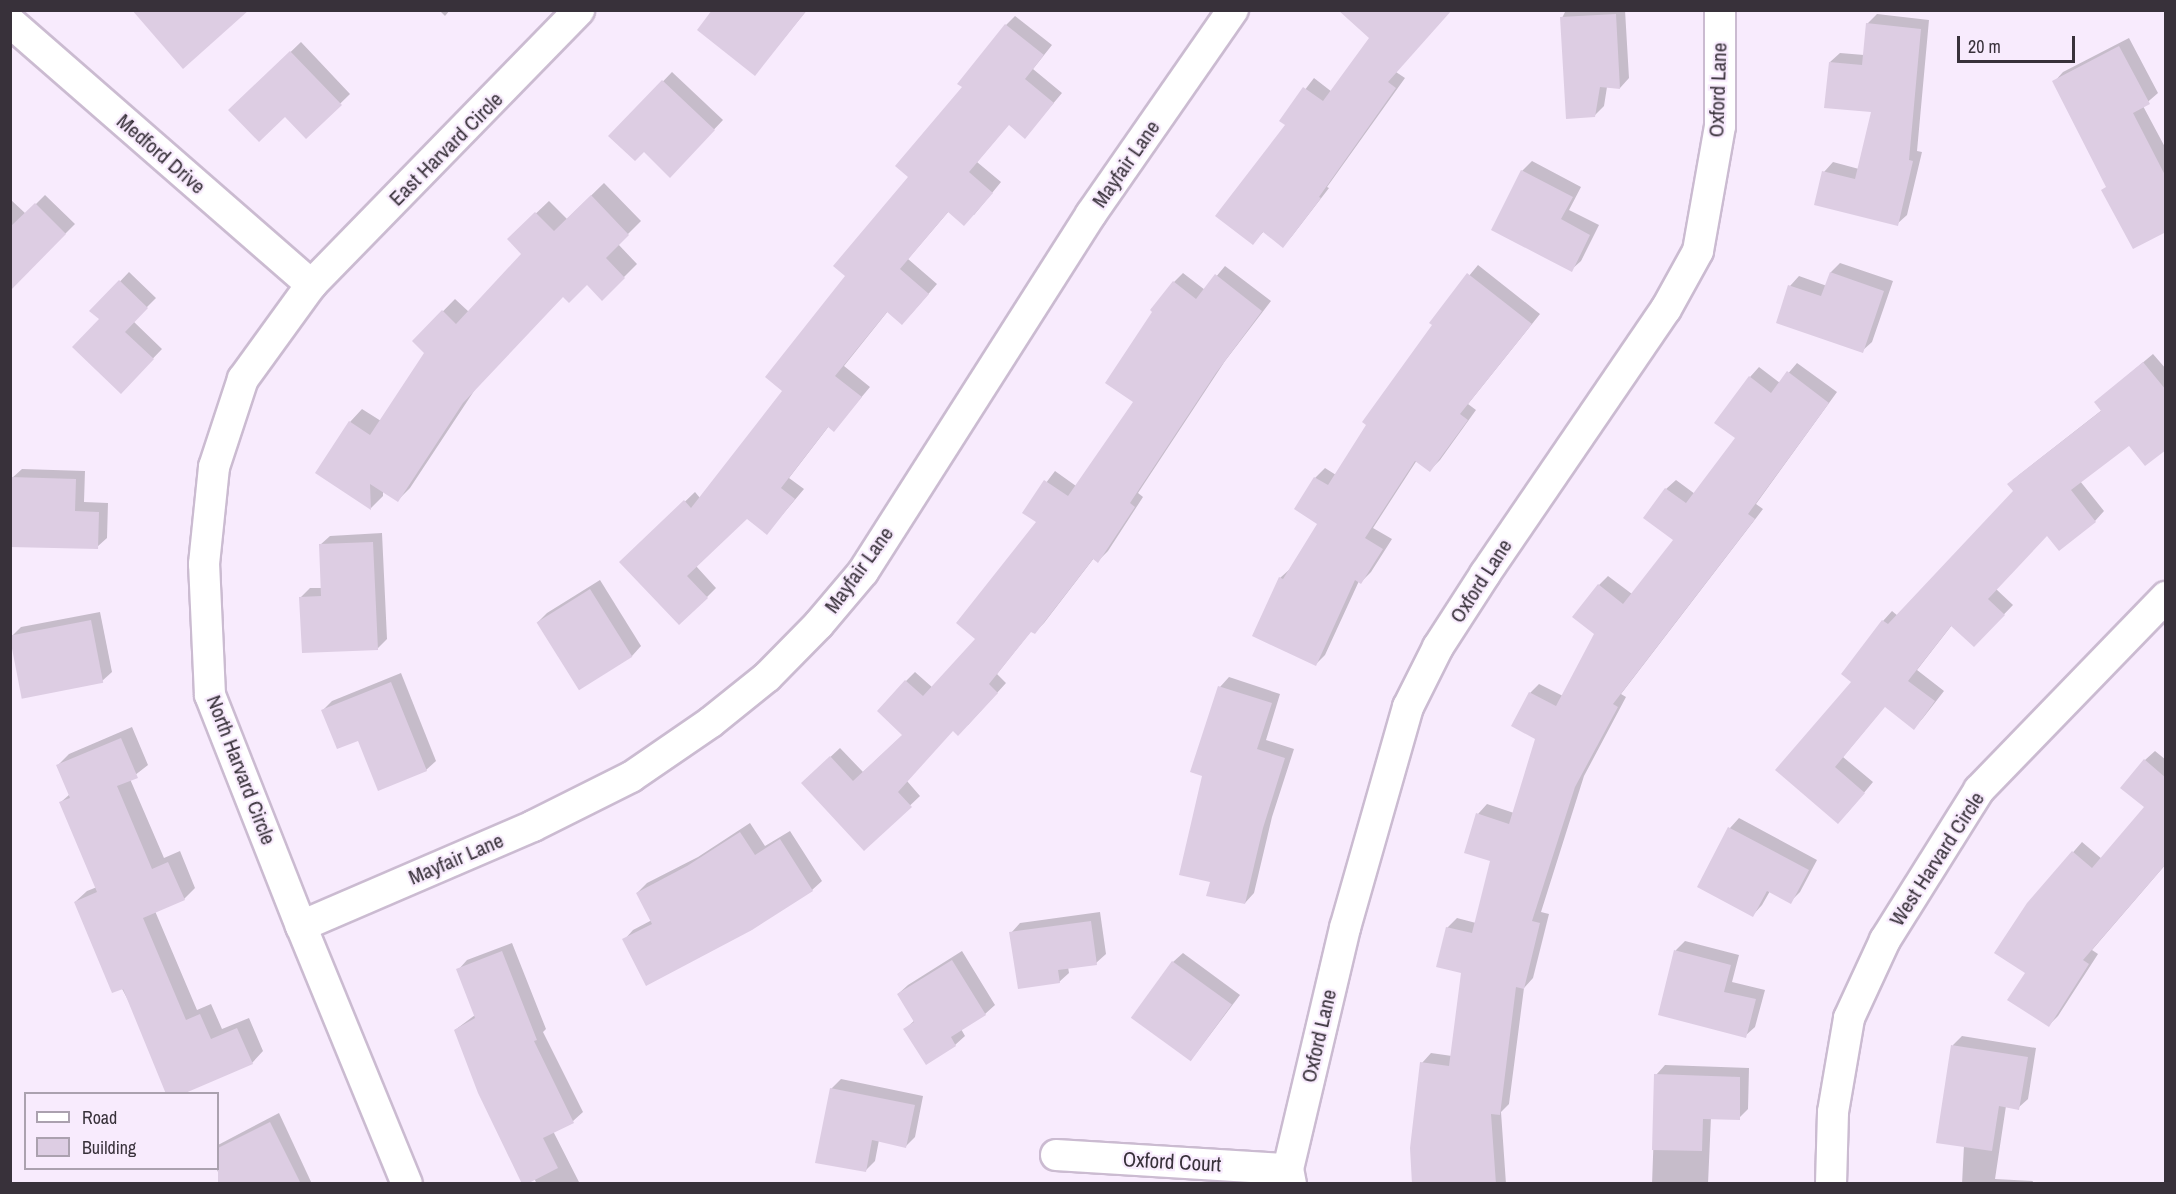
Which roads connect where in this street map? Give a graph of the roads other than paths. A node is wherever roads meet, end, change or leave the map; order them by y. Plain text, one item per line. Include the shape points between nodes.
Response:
1 (579, 10) edge
2 (1233, 10) edge
3 (1720, 10) edge
4 (10, 22) edge
5 (311, 285) junction
6 (2166, 597) edge
7 (301, 926) junction
8 (1056, 1155) dead end
9 (1290, 1176) edge
10 (407, 1184) edge
11 (1831, 1184) edge

1 - 5 street, East Harvard Circle
2 - 7 street, Mayfair Lane via 1091,214 862,572 819,624 767,677 711,722 631,777 533,826
3 - 9 street, Oxford Lane via 1720,126 1698,251 1666,309 1438,647 1408,707 1344,928
4 - 5 street, Medford Drive
5 - 7 street, North Harvard Circle via 243,380 214,467 204,564 210,695
6 - 11 street, West Harvard Circle via 1979,790 1885,940 1849,1018 1833,1112
7 - 10 street, North Harvard Circle
8 - 9 street, Oxford Court

